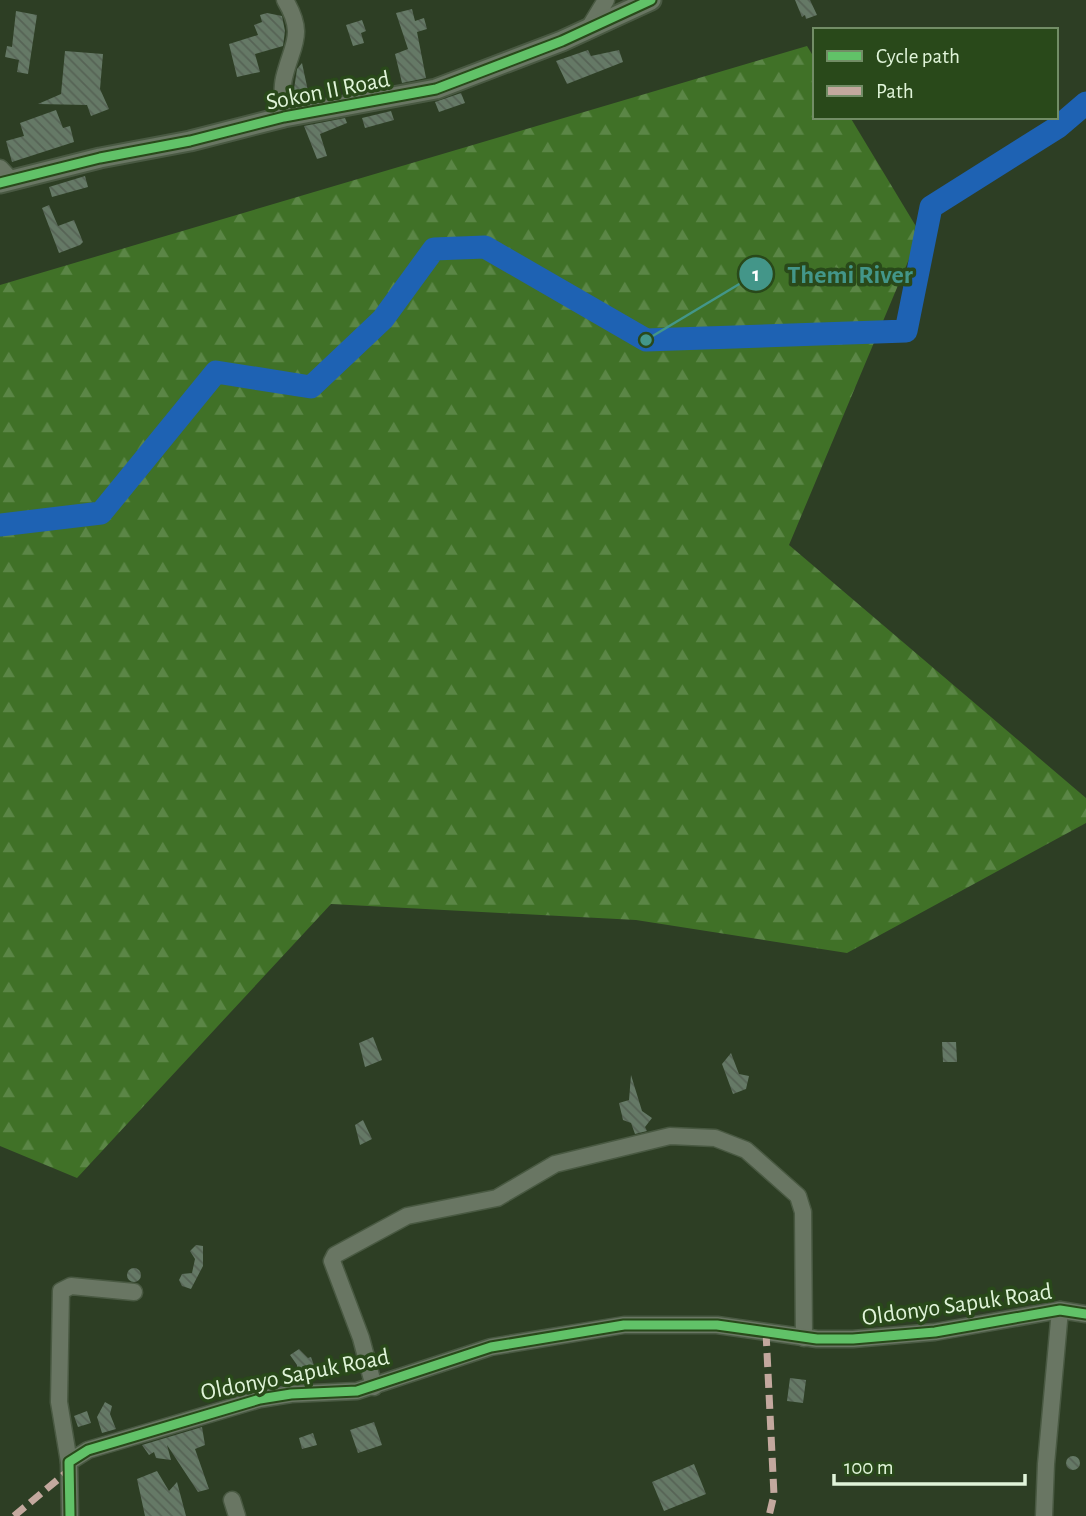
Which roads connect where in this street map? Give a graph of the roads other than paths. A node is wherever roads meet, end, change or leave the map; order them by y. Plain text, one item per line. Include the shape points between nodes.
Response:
1 (285, 0) edge
2 (606, 0) edge
3 (652, 0) edge
4 (589, 28) junction
5 (284, 117) junction
6 (4, 177) edge
7 (134, 1292) dead end
8 (1060, 1310) junction
9 (1086, 1314) edge
10 (804, 1338) junction
11 (374, 1387) junction
12 (69, 1462) junction
13 (232, 1500) dead end
14 (70, 1516) edge
15 (237, 1516) edge
16 (1044, 1516) edge

1 - 5 street via 297,39 284,78
2 - 4 street
3 - 4 street, Sokon II Road
4 - 5 street, Sokon II Road via 436,89
5 - 6 street, Sokon II Road
7 - 12 street via 71,1286 61,1291 58,1378
8 - 9 street, Oldonyo Sapuk Road
8 - 10 street, Oldonyo Sapuk Road via 935,1332
8 - 16 street
10 - 11 street, Oldonyo Sapuk Road via 718,1325 624,1325 491,1347
10 - 11 street via 803,1212 798,1196 733,1143 687,1135 654,1137 555,1164 497,1198 399,1219 335,1255 332,1261
11 - 12 street, Oldonyo Sapuk Road via 260,1399 88,1450
12 - 14 street
13 - 15 street

